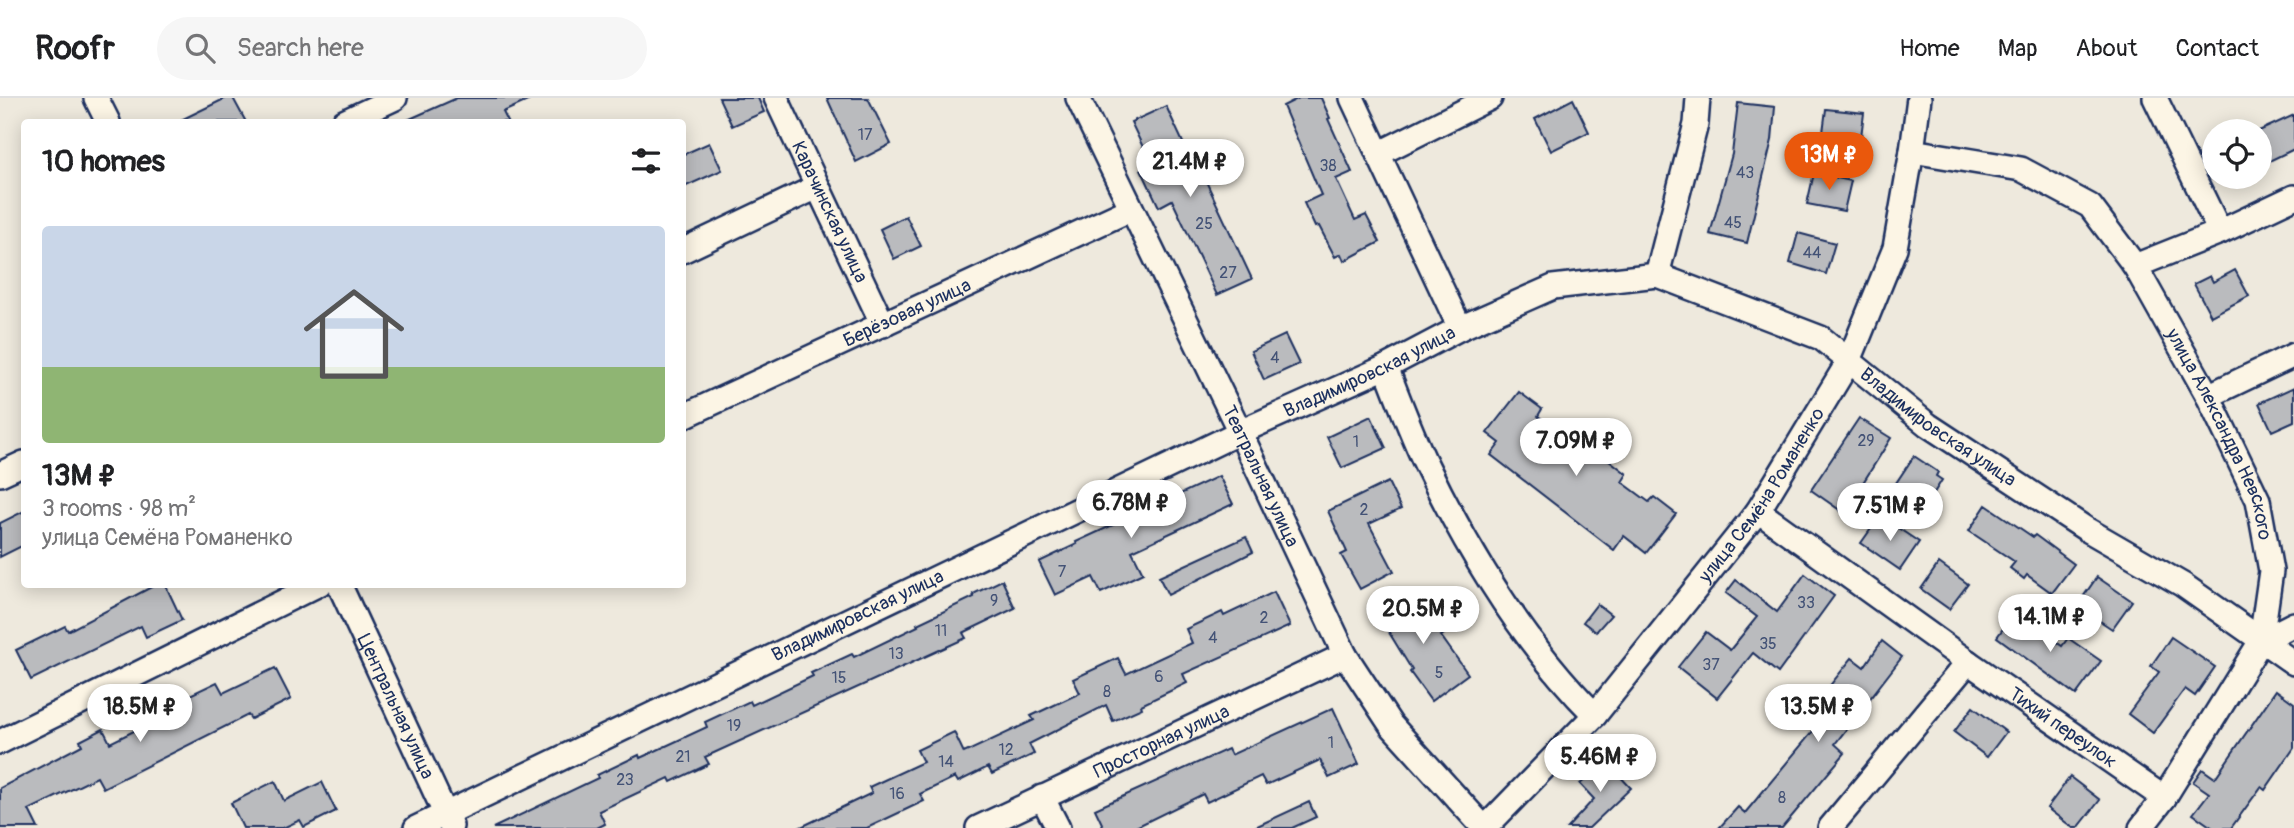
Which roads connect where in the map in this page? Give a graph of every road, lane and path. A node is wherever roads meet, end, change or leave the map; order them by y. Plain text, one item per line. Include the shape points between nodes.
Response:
1 (96, 98) edge
2 (395, 98) edge
3 (776, 98) edge
4 (1078, 98) edge
5 (1352, 98) edge
6 (1490, 98) edge
7 (1698, 98) edge
8 (1919, 98) edge
9 (2155, 98) edge
10 (106, 119) edge
11 (350, 119) edge
12 (1912, 151) junction
13 (1378, 153) junction
14 (817, 187) junction
15 (2294, 197) edge
16 (1131, 209) junction
17 (2220, 232) junction
18 (686, 249) edge
19 (2135, 266) junction
20 (1657, 275) junction
21 (883, 326) junction
22 (1460, 328) junction
23 (2294, 355) edge
24 (1850, 361) junction
25 (1385, 367) junction
26 (2208, 396) junction
27 (686, 415) edge
28 (1240, 432) junction
29 (21, 464) edge
30 (0, 474) edge
31 (1758, 511) junction
32 (311, 588) edge
33 (341, 588) edge
34 (2294, 624) edge
35 (2261, 642) junction
36 (1345, 654) junction
37 (1968, 662) junction
38 (2294, 663) edge
39 (1595, 715) junction
40 (0, 742) edge
41 (1042, 797) junction
42 (2164, 798) junction
43 (449, 821) edge
44 (416, 828) edge
45 (978, 828) edge
46 (1058, 828) edge
47 (1484, 828) edge
48 (1830, 828) edge
49 (2141, 828) edge

1 - 10 street
2 - 11 street
3 - 14 street, Карачинская улица
4 - 16 street, Театральная улица
5 - 13 street
6 - 13 street
7 - 20 street via 1696,124
8 - 12 street, улица Семёна Романенко
9 - 17 street
12 - 19 street, улица Александра Невского via 2021,169 2090,206
12 - 24 street, улица Семёна Романенко via 1895,248
13 - 22 street
14 - 18 street
14 - 21 street, Карачинская улица
15 - 17 street
16 - 21 street, Берёзовая улица
16 - 28 street, Театральная улица
17 - 19 street
19 - 26 street, улица Александра Невского
20 - 22 street, Владимировская улица via 1553,287
20 - 24 street, Владимировская улица via 1821,338
21 - 27 street, Берёзовая улица
22 - 25 street, Владимировская улица
23 - 26 street
24 - 31 street, улица Семёна Романенко
24 - 35 street, Владимировская улица via 1928,425 2183,585
25 - 28 street, Владимировская улица
25 - 39 street via 1424,460 1469,544 1529,639
26 - 35 street, улица Александра Невского via 2258,500 2271,571
28 - 36 street, Театральная улица
28 - 43 street, Владимировская улица
29 - 30 street
31 - 37 street, Тихий переулок
31 - 39 street, улица Семёна Романенко
32 - 40 street
33 - 43 street, Центральная улица
34 - 35 street
35 - 38 street, Владимировская улица
35 - 42 street, улица Александра Невского
36 - 41 street, Просторная улица
36 - 47 street, Театральная улица via 1391,725
37 - 42 street, Тихий переулок
37 - 48 street
39 - 47 street, улица Семёна Романенко
41 - 45 street, Просторная улица
41 - 46 street
42 - 49 street, улица Александра Невского
43 - 44 street, Владимировская улица

